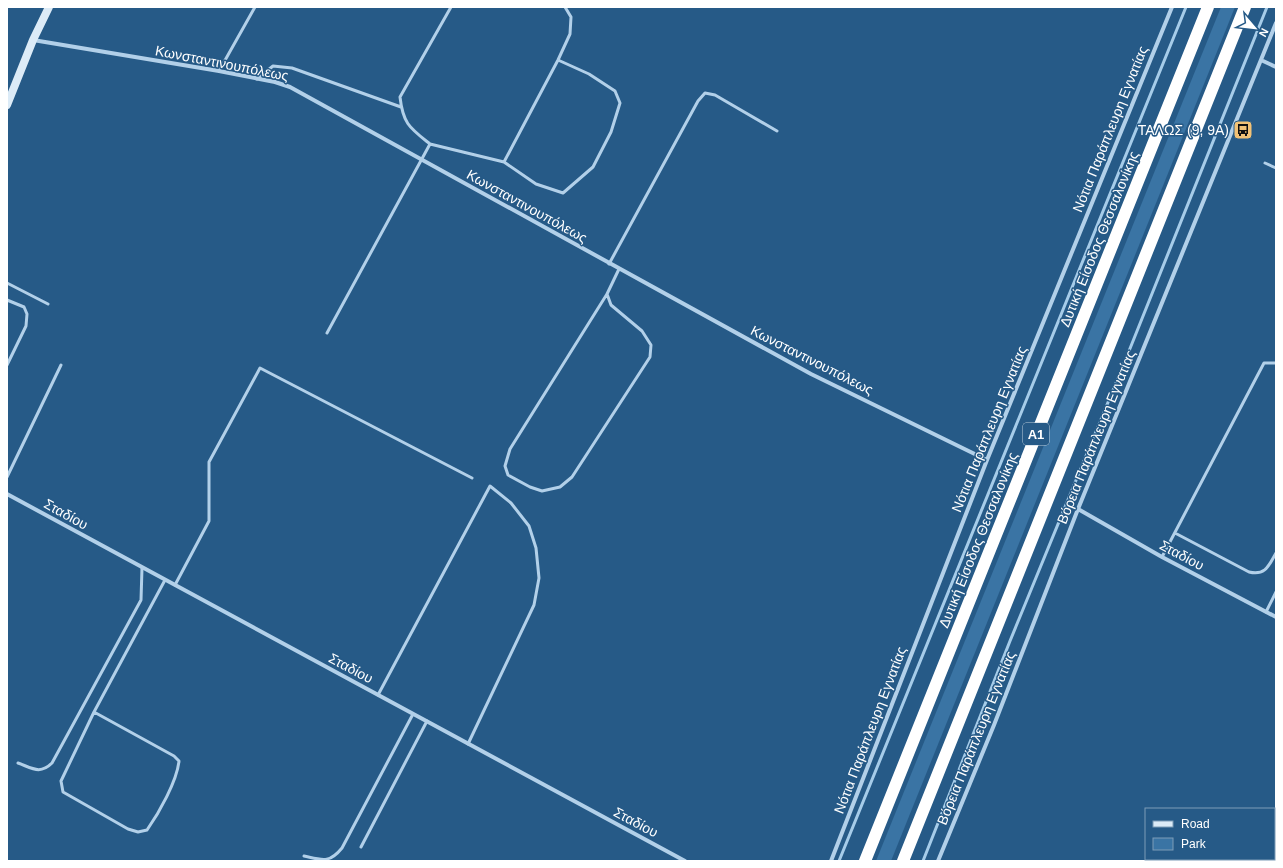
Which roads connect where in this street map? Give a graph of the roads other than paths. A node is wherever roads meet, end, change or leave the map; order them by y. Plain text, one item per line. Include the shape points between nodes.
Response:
1 (49, 7) edge
2 (255, 7) edge
3 (451, 7) edge
4 (564, 7) edge
5 (1172, 7) edge
6 (1208, 7) edge
7 (1244, 7) edge
8 (1276, 23) edge
9 (33, 40) junction
10 (558, 60) junction
11 (1261, 60) junction
12 (1276, 67) edge
13 (219, 71) junction
14 (257, 79) junction
15 (7, 105) edge
16 (401, 107) junction
17 (777, 131) dead end
18 (430, 144) junction
19 (421, 160) junction
20 (504, 162) junction
21 (1265, 163) dead end
22 (1276, 168) edge
23 (609, 264) junction
24 (619, 269) junction
25 (7, 283) edge
26 (607, 294) junction
27 (7, 300) edge
28 (48, 304) dead end
29 (327, 333) dead end
30 (1276, 362) edge
31 (7, 365) edge
32 (61, 365) dead end
33 (987, 460) junction
34 (7, 477) edge
35 (472, 478) dead end
36 (7, 494) edge
37 (1078, 510) junction
38 (1175, 533) junction
39 (1276, 553) edge
40 (1162, 557) junction
41 (142, 568) junction
42 (165, 580) junction
43 (175, 585) junction
44 (1276, 592) edge
45 (1275, 598) edge
46 (1266, 612) junction
47 (1276, 617) edge
48 (378, 695) junction
49 (94, 712) junction
50 (413, 714) junction
51 (427, 722) junction
52 (468, 744) junction
53 (18, 763) dead end
54 (361, 847) dead end
55 (304, 856) dead end
56 (685, 861) edge
57 (831, 861) edge
58 (865, 861) edge
59 (903, 861) edge
60 (938, 861) edge

1 - 9 street
2 - 13 lane
3 - 16 lane via 400,97
4 - 10 lane via 571,17 570,34
5 - 33 street, Νότια Παράπλευρη Εγνατίας
6 - 58 highway, Δυτική Είσοδος Θεσσαλονίκης / Α1
7 - 59 highway, Α1
8 - 11 street, Βόρεια Παράπλευρη Εγνατίας
9 - 13 street, Κωνσταντινουπόλεως
9 - 15 street
10 - 20 lane
10 - 20 lane via 589,74 615,91 620,103 611,132 593,167 563,193 536,184
11 - 12 street
11 - 37 street, Βόρεια Παράπλευρη Εγνατίας
13 - 14 street, Κωνσταντινουπόλεως
14 - 16 lane via 273,66 292,68
14 - 19 street, Κωνσταντινουπόλεως via 275,82 297,91
16 - 18 lane via 410,128
17 - 23 lane via 715,95 705,94 698,101
18 - 19 lane
18 - 20 lane
19 - 23 street, Κωνσταντινουπόλεως
19 - 29 lane
21 - 22 lane
23 - 24 street, Κωνσταντινουπόλεως
24 - 26 lane
24 - 33 street, Κωνσταντινουπόλεως via 811,374
25 - 28 lane
26 - 26 lane via 611,305 642,331 651,345 650,357 572,477 560,487 542,492 508,475 505,466 510,449
27 - 31 lane via 24,307 27,314 26,326
30 - 38 lane via 1264,363
32 - 34 lane
33 - 57 street, Νότια Παράπλευρη Εγνατίας
35 - 43 lane via 260,368 208,466 209,521
36 - 41 street, Σταδίου
37 - 40 street, Σταδίου
37 - 60 street, Βόρεια Παράπλευρη Εγνατίας
38 - 39 lane via 1254,573 1268,568
38 - 40 lane
40 - 46 street, Σταδίου
41 - 42 street, Σταδίου
41 - 53 lane via 141,600 52,763 46,769 39,770
42 - 43 street, Σταδίου
42 - 49 lane
43 - 48 street, Σταδίου
44 - 45 lane
45 - 46 lane
46 - 47 street, Σταδίου
48 - 50 street, Σταδίου
48 - 52 lane via 490,486 511,503 528,526 536,548 539,578 534,605
49 - 49 lane via 179,761 178,771 147,830 138,832 128,828 63,792 61,780
50 - 51 street, Σταδίου
50 - 55 lane via 337,854 331,859 324,860
51 - 52 street, Σταδίου
51 - 54 lane
52 - 56 street, Σταδίου

